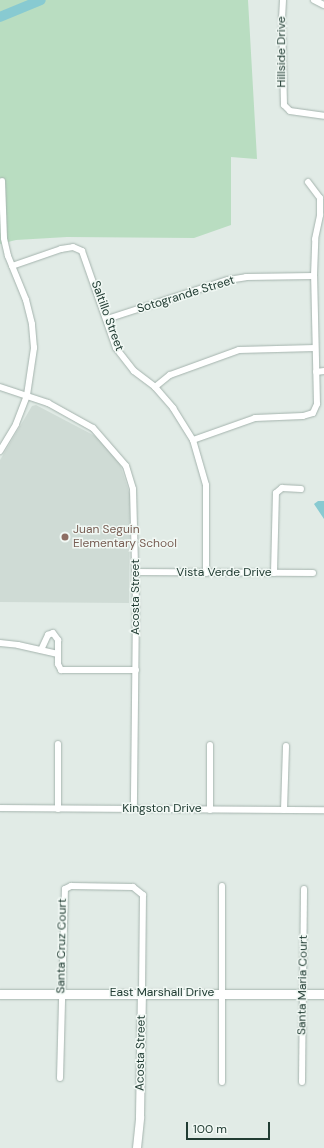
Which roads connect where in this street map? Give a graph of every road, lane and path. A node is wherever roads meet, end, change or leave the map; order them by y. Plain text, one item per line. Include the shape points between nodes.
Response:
1 (284, 0) edge
2 (314, 0) edge
3 (324, 5) edge
4 (324, 116) edge
5 (2, 182) dead end
6 (308, 182) dead end
7 (12, 266) junction
8 (314, 276) junction
9 (107, 320) junction
10 (315, 348) junction
11 (324, 371) edge
12 (316, 372) junction
13 (0, 387) edge
14 (155, 387) junction
15 (27, 395) junction
16 (193, 440) junction
17 (0, 451) edge
18 (301, 489) dead end
19 (136, 572) junction
20 (206, 573) junction
21 (274, 573) junction
22 (313, 573) dead end
23 (0, 643) edge
24 (41, 650) junction
25 (58, 654) junction
26 (136, 670) junction
27 (58, 744) dead end
28 (210, 745) dead end
29 (286, 746) dead end
30 (0, 808) edge
31 (58, 809) junction
32 (134, 809) junction
33 (210, 810) junction
34 (284, 810) junction
35 (324, 810) edge
36 (222, 886) dead end
37 (138, 889) joint
38 (304, 889) dead end
39 (61, 993) junction
40 (142, 993) junction
41 (221, 993) junction
42 (0, 994) edge
43 (303, 994) junction
44 (324, 994) edge
45 (60, 1078) dead end
46 (222, 1082) dead end
47 (302, 1082) dead end
48 (137, 1148) edge

1 - 4 street, Hillside Drive via 284,105 290,111
2 - 3 street
5 - 7 street via 4,238
6 - 8 street via 320,198 320,215 314,239
7 - 9 street, Saltillo Street via 61,249 73,247 82,251
7 - 15 street via 32,324 34,348
8 - 9 street, Sotogrande Street via 246,277 228,280
8 - 10 street
9 - 14 street, Saltillo Street via 116,348 123,359
10 - 12 street
10 - 14 street via 239,350 170,375
11 - 12 street
12 - 16 street via 317,404 313,412 304,416 255,418
13 - 15 street, Acosta Street
14 - 16 street, Saltillo Street via 173,408
15 - 17 street via 16,424
15 - 19 street, Acosta Street via 68,413 93,428 126,466 133,489
16 - 20 street, Saltillo Street via 206,486
18 - 21 street via 282,488 276,493
19 - 20 street, Vista Verde Drive
19 - 26 street, Acosta Street
20 - 21 street, Vista Verde Drive
21 - 22 street, Vista Verde Drive
23 - 24 street
24 - 25 street
24 - 25 street via 48,635 53,633 58,640
25 - 26 street via 61,670
26 - 32 street, Acosta Street
27 - 31 street
28 - 33 street
29 - 34 street
30 - 31 street, Kingston Drive
31 - 32 street, Kingston Drive
32 - 33 street, Kingston Drive
33 - 34 street, Kingston Drive
34 - 35 street, Kingston Drive
36 - 41 street
37 - 39 street, Santa Cruz Court via 71,886 65,889
37 - 40 street, Acosta Street via 143,895
38 - 43 street, Santa Maria Court
39 - 40 main road, East Marshall Drive
39 - 42 main road, East Marshall Drive
39 - 45 street, Santa Cruz Court
40 - 41 main road, East Marshall Drive
40 - 48 street, Acosta Street
41 - 43 main road, East Marshall Drive
41 - 46 street
43 - 44 main road, East Marshall Drive
43 - 47 street, Santa Maria Court

